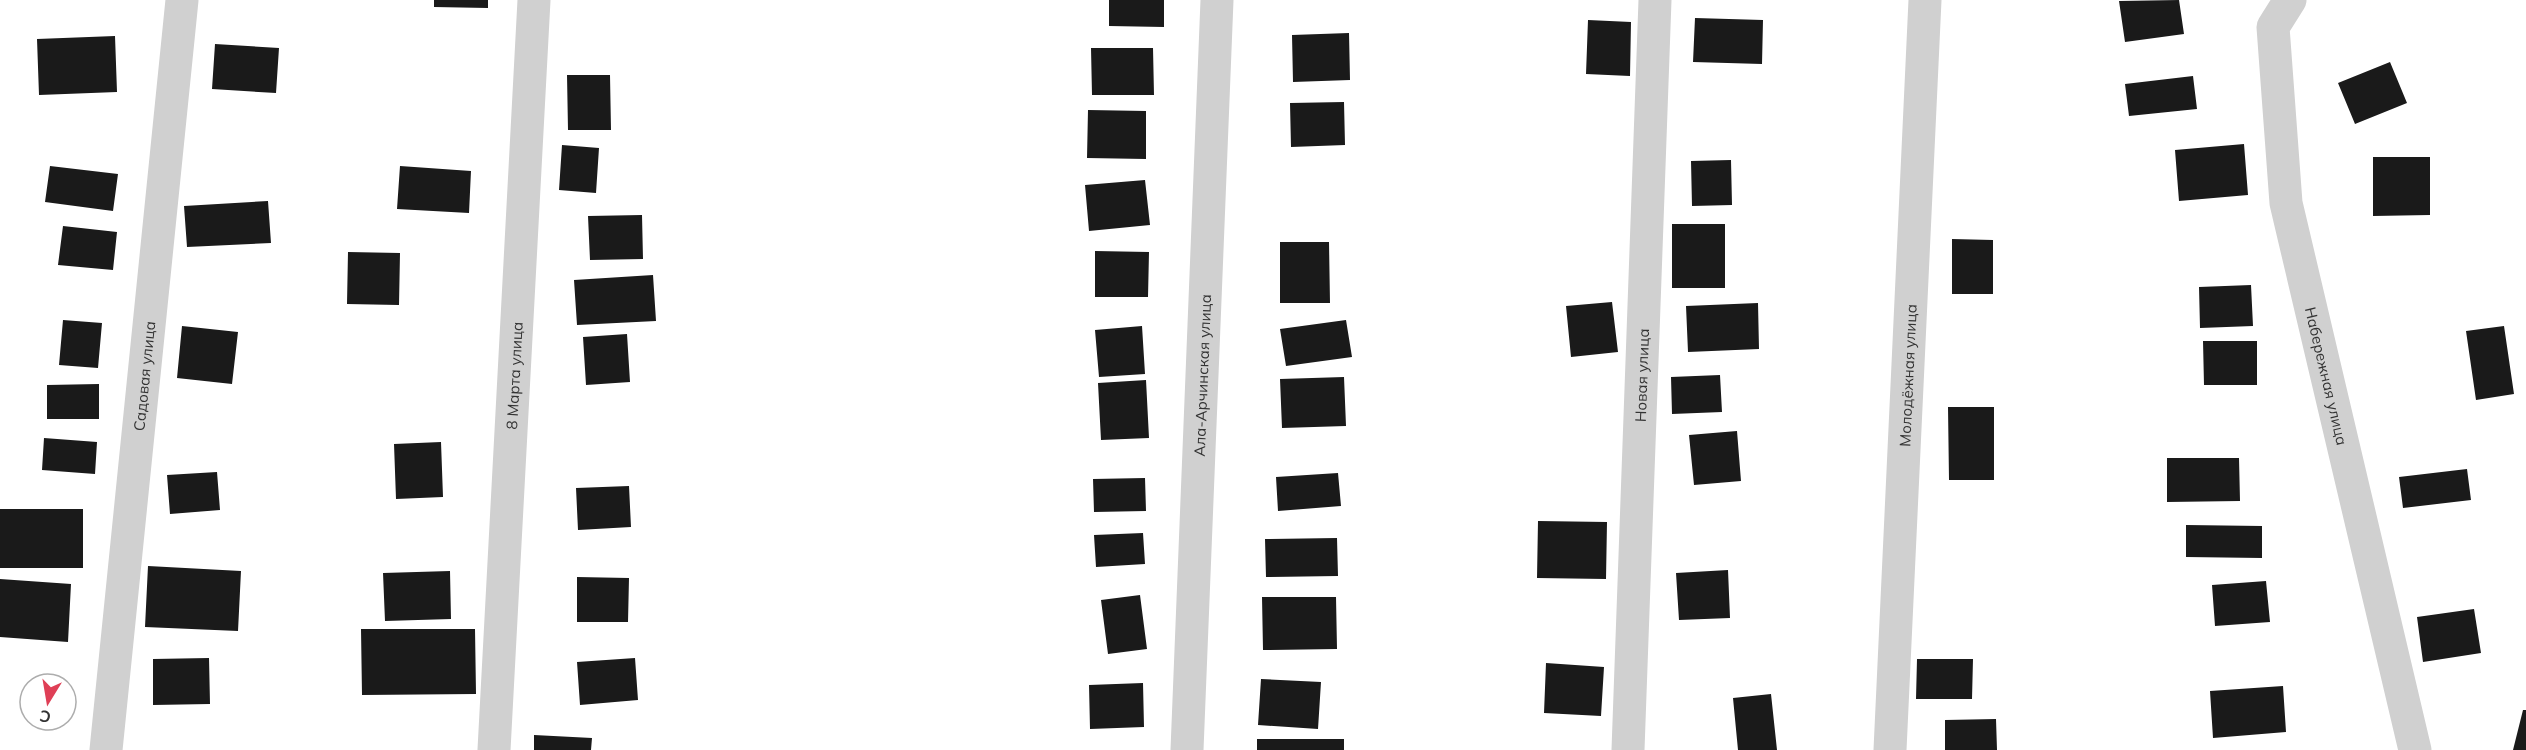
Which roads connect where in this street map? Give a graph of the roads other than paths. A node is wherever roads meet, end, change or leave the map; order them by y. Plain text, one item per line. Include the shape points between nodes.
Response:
1 (182, 0) edge
2 (534, 0) edge
3 (1217, 0) edge
4 (1654, 0) edge
5 (1925, 0) edge
6 (2290, 0) edge
7 (106, 750) edge
8 (494, 750) edge
9 (1186, 750) edge
10 (1628, 750) edge
11 (1890, 750) edge
12 (2415, 750) edge

1 - 7 street, Садовая улица
2 - 8 street, 8 Марта улица
3 - 9 street, Ала-Арчинская улица
4 - 10 street, Новая улица
5 - 11 street, Молодёжная улица
6 - 12 street, Набережная улица via 2273,27 2286,203

